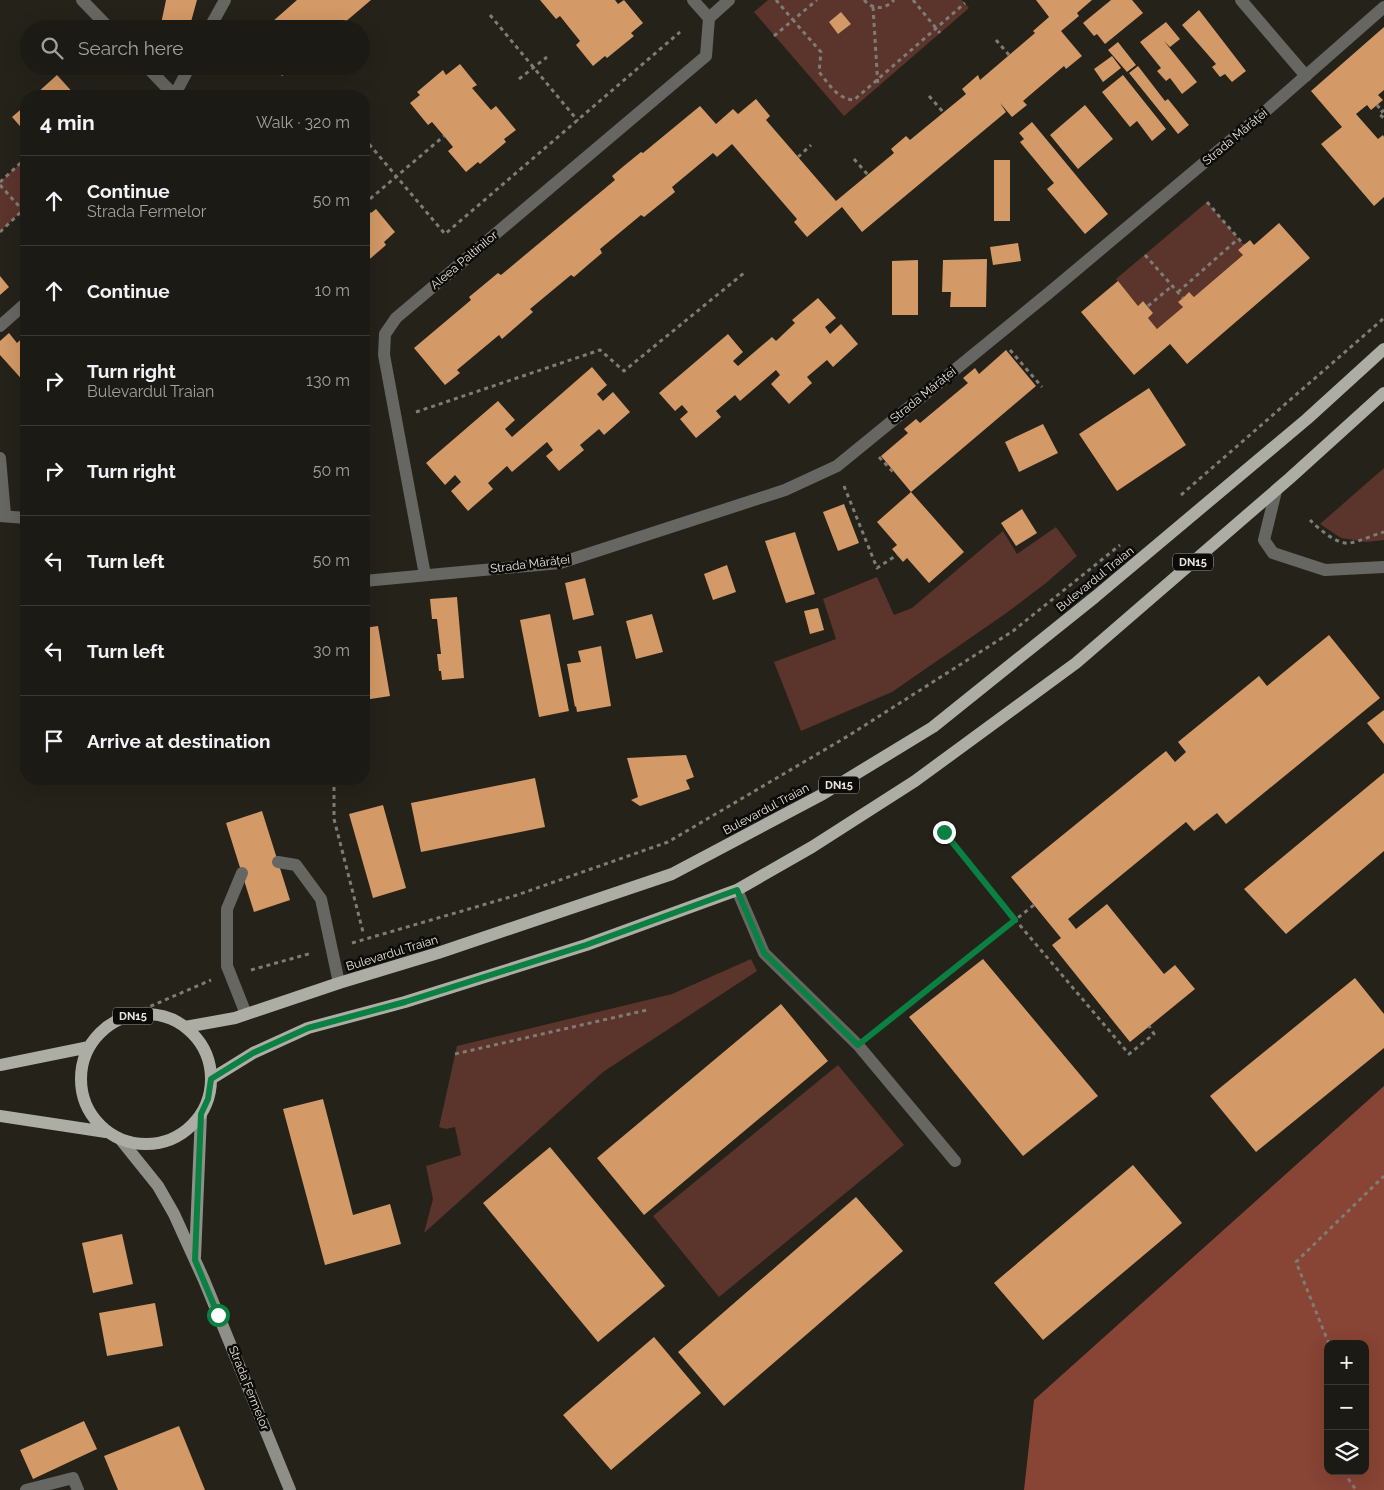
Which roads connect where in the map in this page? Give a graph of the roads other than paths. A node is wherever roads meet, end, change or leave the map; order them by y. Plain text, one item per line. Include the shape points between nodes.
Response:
1 (82, 0) edge
2 (224, 0) edge
3 (694, 0) edge
4 (729, 0) edge
5 (1241, 0) edge
6 (1384, 7) edge
7 (709, 18) junction
8 (101, 20) edge
9 (214, 20) edge
10 (154, 75) edge
11 (185, 75) edge
12 (1306, 76) junction
13 (168, 90) edge
14 (177, 90) edge
15 (20, 308) edge
16 (0, 326) edge
17 (1384, 348) edge
18 (1384, 393) edge
19 (0, 458) edge
20 (1276, 491) junction
21 (2, 516) edge
22 (20, 518) edge
23 (1384, 567) edge
24 (425, 575) junction
25 (370, 580) edge
26 (278, 862) dead end
27 (242, 873) dead end
28 (737, 890) junction
29 (339, 983) junction
30 (246, 1014) junction
31 (185, 1027) junction
32 (89, 1047) junction
33 (0, 1065) edge
34 (211, 1079) junction
35 (201, 1114) junction
36 (0, 1116) edge
37 (106, 1132) junction
38 (120, 1140) junction
39 (955, 1161) dead end
40 (195, 1260) junction
41 (26, 1490) edge
42 (78, 1490) edge
43 (290, 1490) edge

1 - 8 street
2 - 9 street
3 - 7 street
4 - 7 street
5 - 12 street
6 - 12 street, Strada Mărăței
7 - 24 street, Aleea Paltinilor via 706,56 396,318 385,334 388,382
10 - 13 street
11 - 14 street
12 - 24 street, Strada Mărăței via 837,466 784,490 560,563
15 - 16 street
17 - 29 main road, Bulevardul Traian / DN15 via 1292,432 1095,597 940,721 823,794 672,874
18 - 20 main road, DN15
19 - 21 street
20 - 23 street via 1264,540 1273,552 1325,570
20 - 28 main road, DN15 via 1076,663 996,723 836,832
21 - 22 street
24 - 25 street, Strada Mărăței
26 - 29 street via 296,865 321,899
27 - 30 street via 227,909 227,966
28 - 34 main road, DN15 via 586,945 405,1002 308,1028 253,1053
28 - 39 street via 764,953 858,1045
29 - 30 main road, Bulevardul Traian / DN15
30 - 31 main road, Bulevardul Traian / DN15
31 - 32 main road, DN15 via 165,1017 143,1014 121,1019 102,1030
31 - 34 main road, DN15 via 199,1041 208,1059
32 - 33 main road
32 - 37 main road, DN15 via 82,1064 80,1083 84,1102
34 - 35 main road, DN15 via 208,1099
35 - 38 main road, DN15 via 189,1128 157,1144
35 - 40 street, Strada Fermelor
36 - 37 main road, DN15
37 - 38 main road, DN15
38 - 40 street, Strada Fermelor via 158,1186
40 - 43 street, Strada Fermelor
41 - 42 street via 73,1478

